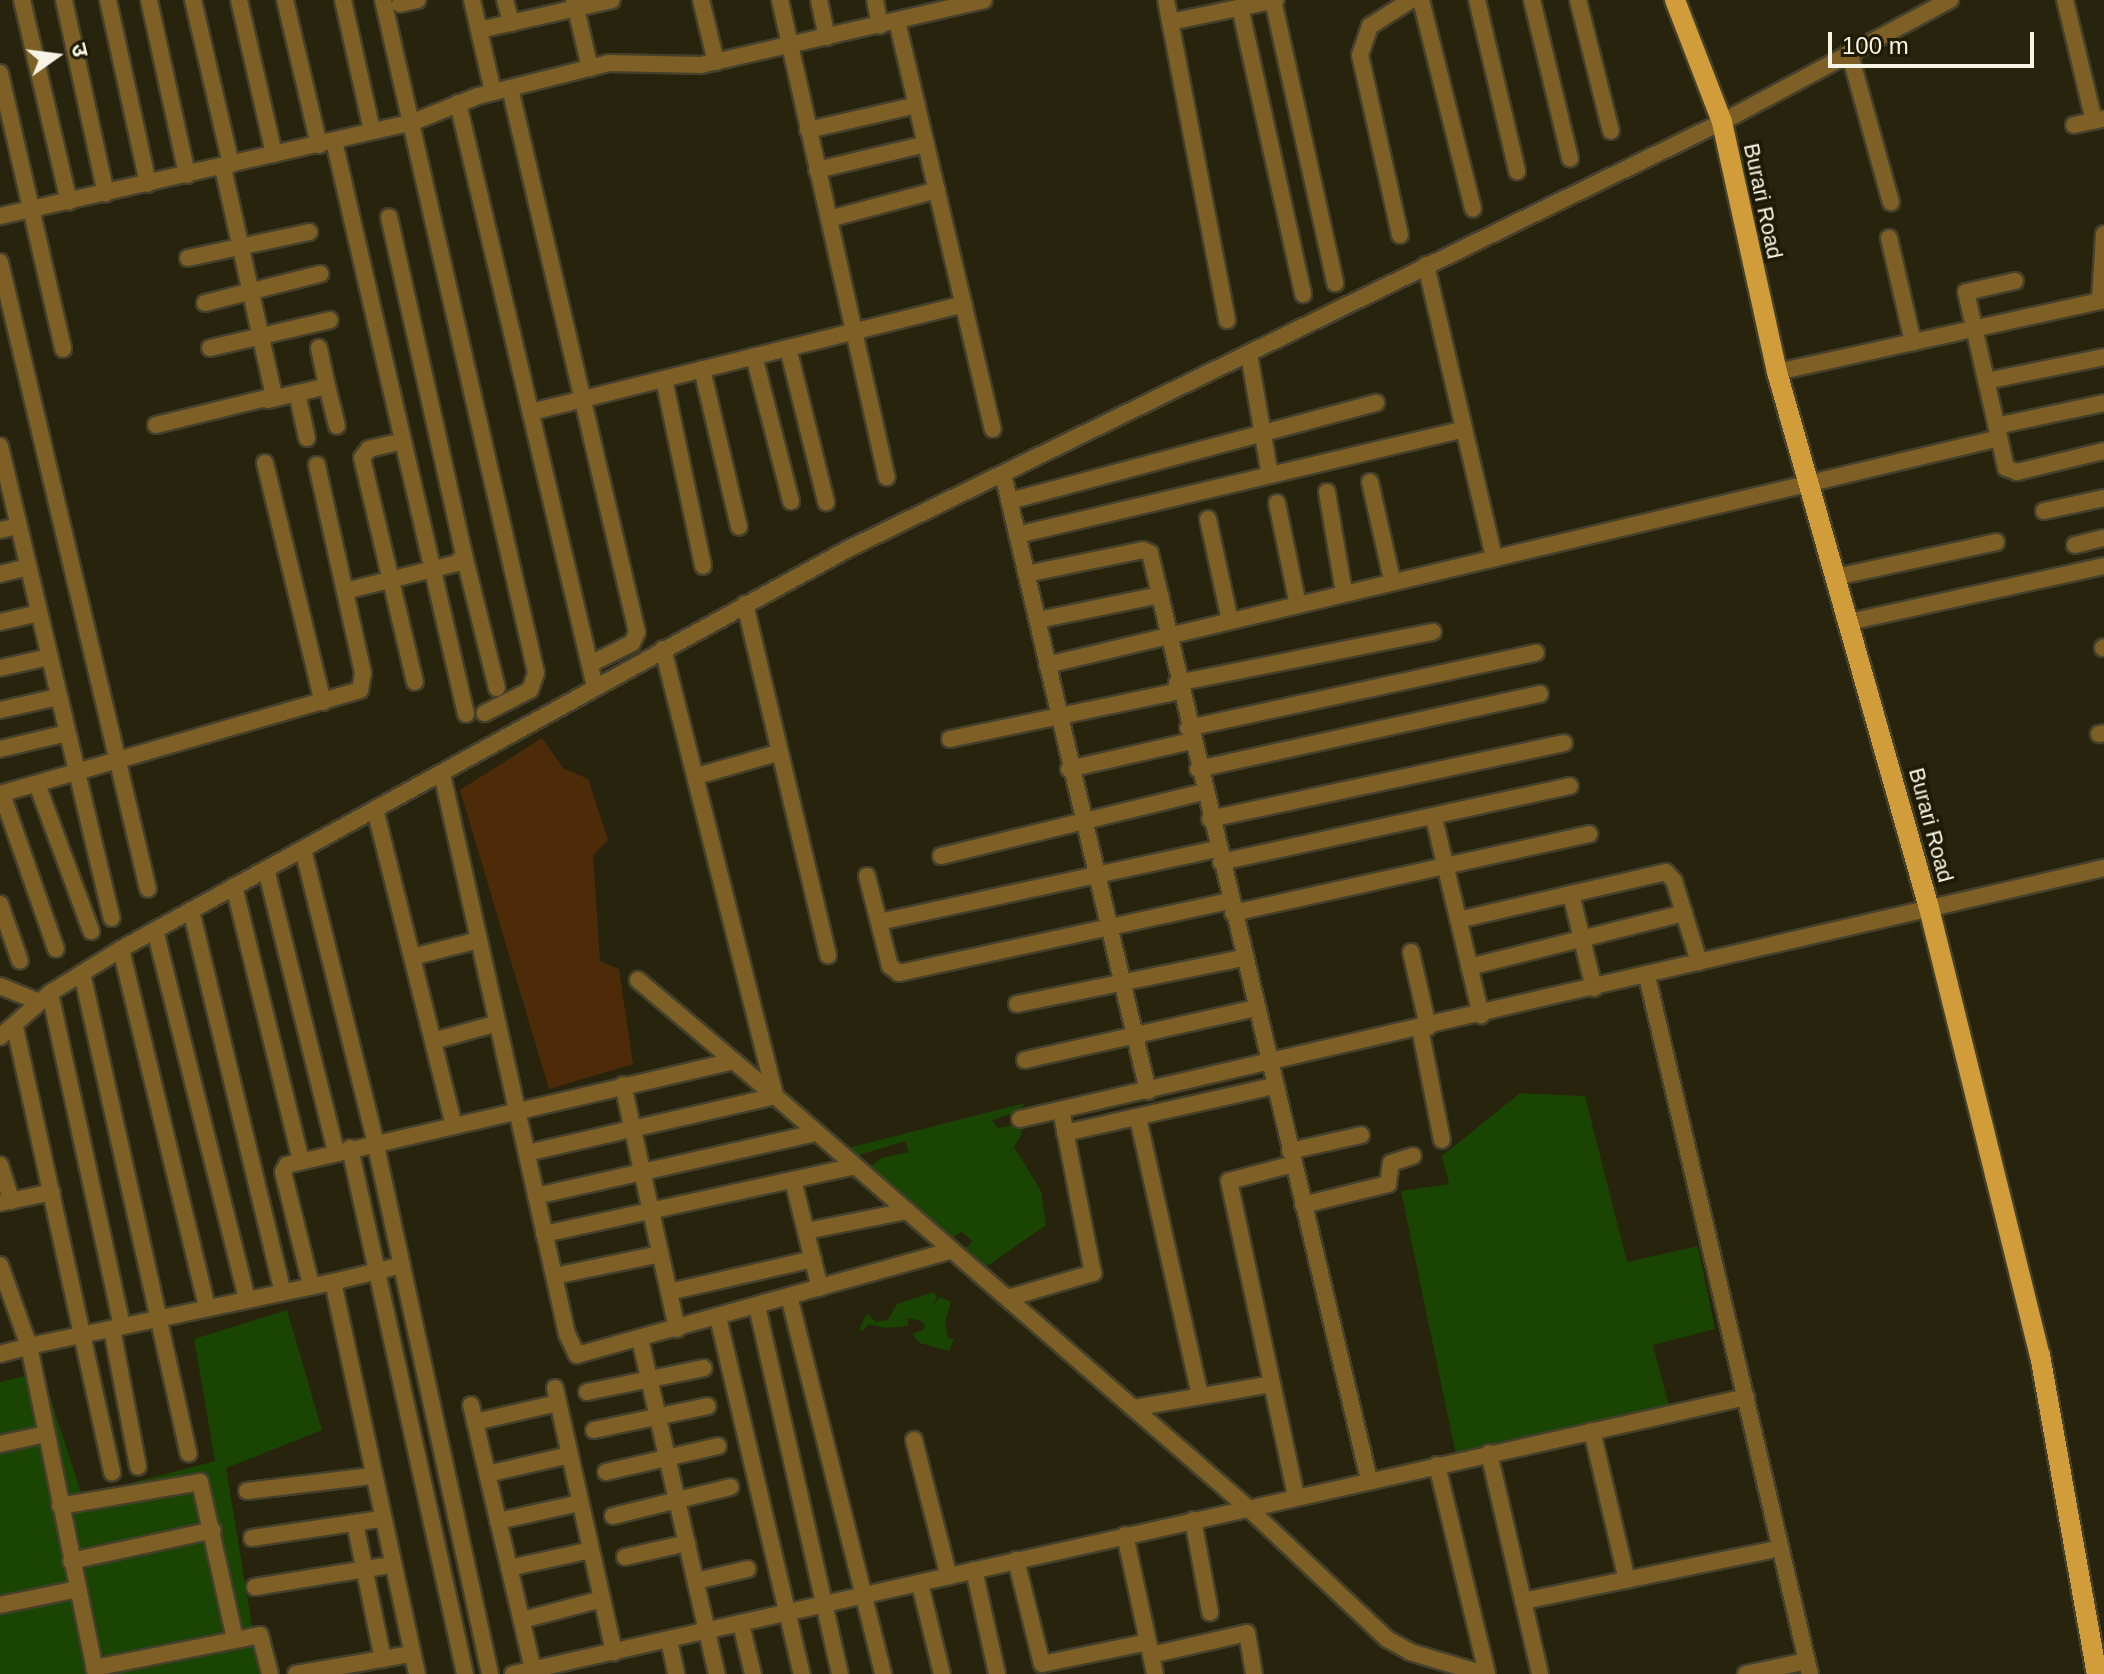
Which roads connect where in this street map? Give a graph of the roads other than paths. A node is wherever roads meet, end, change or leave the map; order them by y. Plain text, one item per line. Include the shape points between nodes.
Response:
1 (22, 0) edge
2 (64, 0) edge
3 (108, 0) edge
4 (149, 0) edge
5 (193, 0) edge
6 (239, 0) edge
7 (285, 0) edge
8 (343, 0) edge
9 (383, 0) edge
10 (418, 0) edge
11 (472, 0) edge
12 (505, 0) edge
13 (612, 0) edge
14 (701, 0) edge
15 (780, 0) edge
16 (819, 0) edge
17 (875, 0) edge
18 (984, 0) edge
19 (1166, 0) edge
20 (1274, 0) edge
21 (1411, 0) edge
22 (1421, 0) edge
23 (1477, 0) edge
24 (1532, 0) edge
25 (1578, 0) edge
26 (1675, 0) edge
27 (1950, 0) edge
28 (2065, 0) edge
29 (400, 4) dead end
30 (575, 5) edge
31 (1240, 7) junction
32 (541, 8) edge
33 (897, 21) junction
34 (1170, 22) junction
35 (511, 23) junction
36 (880, 26) junction
37 (479, 30) junction
38 (827, 37) junction
39 (788, 46) junction
40 (1849, 51) junction
41 (716, 62) junction
42 (590, 68) junction
43 (0, 73) edge
44 (501, 90) junction
45 (458, 103) junction
46 (917, 105) junction
47 (1718, 112) junction
48 (2099, 120) edge
49 (415, 121) junction
50 (2074, 125) dead end
51 (808, 130) junction
52 (372, 131) junction
53 (1611, 131) dead end
54 (326, 143) junction
55 (926, 144) junction
56 (274, 154) junction
57 (1570, 158) dead end
58 (227, 166) junction
59 (817, 170) junction
60 (1517, 171) dead end
61 (187, 175) junction
62 (148, 184) junction
63 (937, 190) junction
64 (106, 194) junction
65 (69, 202) junction
66 (1891, 202) dead end
67 (1473, 209) dead end
68 (30, 210) junction
69 (0, 216) edge
70 (389, 217) dead end
71 (829, 219) junction
72 (309, 232) dead end
73 (2104, 234) edge
74 (1400, 235) dead end
75 (1889, 238) dead end
76 (242, 246) junction
77 (188, 258) dead end
78 (0, 262) edge
79 (1426, 265) junction
80 (320, 274) dead end
81 (2015, 281) dead end
82 (1335, 283) dead end
83 (253, 293) junction
84 (1303, 294) dead end
85 (2102, 300) edge
86 (205, 303) dead end
87 (964, 304) junction
88 (330, 320) dead end
89 (1227, 320) dead end
90 (1975, 328) junction
91 (855, 331) junction
92 (263, 336) junction
93 (1913, 342) junction
94 (210, 348) dead end
95 (319, 348) dead end
96 (788, 348) junction
97 (63, 349) dead end
98 (1249, 354) junction
99 (754, 356) junction
100 (2104, 357) edge
101 (702, 369) junction
102 (1777, 372) junction
103 (664, 379) junction
104 (1986, 381) junction
105 (327, 386) junction
106 (297, 393) junction
107 (584, 399) junction
108 (268, 400) junction
109 (1376, 403) dead end
110 (2104, 403) edge
111 (531, 412) junction
112 (156, 425) dead end
113 (337, 426) dead end
114 (993, 429) dead end
115 (1464, 429) junction
116 (1262, 431) junction
117 (1997, 432) junction
118 (307, 438) dead end
119 (403, 441) junction
120 (0, 446) edge
121 (2104, 451) edge
122 (265, 463) dead end
123 (317, 465) dead end
124 (1003, 474) junction
125 (1270, 475) junction
126 (887, 477) dead end
127 (1370, 482) dead end
128 (1808, 482) junction
129 (1327, 492) dead end
130 (2104, 498) edge
131 (791, 501) dead end
132 (1010, 501) junction
133 (826, 502) dead end
134 (1277, 503) dead end
135 (2044, 511) dead end
136 (1208, 519) dead end
137 (19, 526) junction
138 (739, 527) dead end
139 (0, 530) edge
140 (1017, 535) junction
141 (2104, 538) edge
142 (1996, 542) dead end
143 (2075, 545) dead end
144 (464, 555) junction
145 (1494, 558) junction
146 (703, 566) dead end
147 (2104, 566) edge
148 (28, 567) junction
149 (432, 568) junction
150 (0, 574) edge
151 (1026, 574) junction
152 (1836, 577) junction
153 (390, 579) junction
154 (1392, 580) junction
155 (345, 591) junction
156 (1344, 593) junction
157 (1160, 595) junction
158 (745, 604) junction
159 (1298, 605) junction
160 (38, 613) junction
161 (1038, 620) junction
162 (1230, 621) junction
163 (0, 622) edge
164 (1849, 622) junction
165 (1433, 632) dead end
166 (1168, 636) junction
167 (663, 649) junction
168 (1536, 653) dead end
169 (49, 657) junction
170 (1047, 665) junction
171 (0, 668) edge
172 (592, 674) junction
173 (415, 682) dead end
174 (1178, 687) junction
175 (497, 688) dead end
176 (1540, 694) dead end
177 (58, 697) junction
178 (323, 702) junction
179 (0, 710) edge
180 (485, 713) dead end
181 (466, 714) dead end
182 (1057, 715) junction
183 (67, 733) junction
184 (1190, 734) junction
185 (950, 739) dead end
186 (1564, 743) dead end
187 (0, 749) edge
188 (777, 753) junction
189 (115, 762) junction
190 (1069, 769) junction
191 (1198, 769) junction
192 (76, 773) junction
193 (442, 774) junction
194 (697, 776) junction
195 (37, 784) junction
196 (1570, 786) dead end
197 (1204, 792) junction
198 (1, 794) edge
199 (375, 809) junction
200 (1434, 818) junction
201 (1210, 819) junction
202 (1083, 823) junction
203 (1589, 834) dead end
204 (303, 849) junction
205 (941, 856) dead end
206 (1219, 856) junction
207 (1445, 866) junction
208 (2104, 868) edge
209 (266, 869) junction
210 (867, 876) dead end
211 (1096, 878) junction
212 (234, 886) junction
213 (148, 889) dead end
214 (1571, 894) junction
215 (0, 904) edge
216 (1231, 907) junction
217 (1929, 908) junction
218 (191, 910) junction
219 (1684, 913) junction
220 (112, 918) dead end
221 (1458, 920) junction
222 (879, 922) junction
223 (1108, 926) junction
224 (155, 930) junction
225 (91, 931) dead end
226 (1581, 939) junction
227 (479, 940) junction
228 (56, 949) dead end
229 (121, 949) junction
230 (1411, 952) dead end
231 (828, 955) dead end
232 (412, 957) junction
233 (1243, 958) junction
234 (20, 961) dead end
235 (1699, 962) junction
236 (1469, 967) junction
237 (82, 973) junction
238 (1647, 976) junction
239 (638, 980) dead end
240 (1121, 981) junction
241 (0, 985) edge
242 (1594, 988) junction
243 (44, 998) junction
244 (1017, 1004) dead end
245 (1255, 1008) junction
246 (1481, 1015) junction
247 (498, 1023) junction
248 (15, 1027) junction
249 (1424, 1028) junction
250 (1134, 1035) junction
251 (0, 1037) edge
252 (433, 1041) junction
253 (1025, 1060) dead end
254 (733, 1061) junction
255 (1269, 1063) junction
256 (623, 1085) junction
257 (1274, 1086) junction
258 (1148, 1091) junction
259 (775, 1096) junction
260 (517, 1109) junction
261 (1061, 1110) junction
262 (1138, 1118) junction
263 (1020, 1119) dead end
264 (453, 1123) junction
265 (632, 1129) junction
266 (816, 1133) junction
267 (1065, 1133) junction
268 (1361, 1135) dead end
269 (1442, 1140) dead end
270 (375, 1141) junction
271 (343, 1150) junction
272 (527, 1153) junction
273 (1413, 1156) dead end
274 (1292, 1157) junction
275 (301, 1161) junction
276 (0, 1165) edge
277 (855, 1166) junction
278 (642, 1172) junction
279 (793, 1180) junction
280 (52, 1192) junction
281 (536, 1196) junction
282 (6, 1202) edge
283 (1303, 1205) junction
284 (650, 1211) junction
285 (907, 1211) junction
286 (806, 1231) junction
287 (544, 1234) junction
288 (952, 1250) junction
289 (660, 1254) junction
290 (813, 1259) junction
291 (0, 1265) edge
292 (402, 1265) junction
293 (378, 1271) junction
294 (554, 1276) junction
295 (333, 1282) junction
296 (311, 1285) junction
297 (820, 1288) junction
298 (282, 1290) junction
299 (669, 1292) junction
300 (789, 1296) junction
301 (1008, 1298) junction
302 (247, 1299) junction
303 (757, 1306) junction
304 (207, 1308) junction
305 (718, 1317) junction
306 (161, 1318) junction
307 (117, 1327) junction
308 (677, 1329) junction
309 (83, 1334) junction
310 (640, 1339) junction
311 (29, 1346) junction
312 (0, 1354) edge
313 (704, 1368) dead end
314 (649, 1379) junction
315 (1272, 1384) junction
316 (587, 1392) dead end
317 (1200, 1396) junction
318 (1746, 1397) junction
319 (471, 1405) dead end
320 (708, 1406) dead end
321 (1133, 1408) junction
322 (658, 1416) junction
323 (475, 1422) junction
324 (594, 1430) dead end
325 (1592, 1431) junction
326 (46, 1434) junction
327 (914, 1440) dead end
328 (0, 1444) edge
329 (718, 1446) dead end
330 (188, 1453) dead end
331 (1489, 1453) junction
332 (569, 1455) junction
333 (668, 1458) junction
334 (1437, 1465) junction
335 (138, 1467) dead end
336 (606, 1472) dead end
337 (112, 1473) dead end
338 (487, 1474) junction
339 (371, 1476) junction
340 (1369, 1480) junction
341 (730, 1487) dead end
342 (247, 1491) dead end
343 (1296, 1496) junction
344 (677, 1500) junction
345 (580, 1503) junction
346 (60, 1506) junction
347 (1247, 1507) junction
348 (613, 1516) dead end
349 (380, 1519) junction
350 (1193, 1520) junction
351 (498, 1521) junction
352 (355, 1523) junction
353 (213, 1530) junction
354 (1125, 1535) junction
355 (252, 1538) dead end
356 (687, 1543) junction
357 (1781, 1548) junction
358 (591, 1550) junction
359 (625, 1557) dead end
360 (1016, 1560) junction
361 (71, 1561) junction
362 (391, 1565) junction
363 (509, 1568) junction
364 (363, 1569) junction
365 (748, 1569) dead end
366 (974, 1570) junction
367 (949, 1577) junction
368 (1627, 1580) junction
369 (696, 1581) junction
370 (920, 1584) junction
371 (255, 1587) dead end
372 (78, 1589) junction
373 (862, 1597) junction
374 (602, 1599) junction
375 (1523, 1601) junction
376 (0, 1605) edge
377 (824, 1606) junction
378 (1210, 1612) dead end
379 (789, 1614) junction
380 (522, 1620) junction
381 (741, 1624) junction
382 (708, 1632) junction
383 (235, 1639) junction
384 (669, 1640) junction
385 (1150, 1649) junction
386 (614, 1653) junction
387 (411, 1654) junction
388 (1417, 1655) junction
389 (383, 1659) junction
390 (1808, 1667) edge
391 (533, 1670) junction
392 (95, 1671) edge
393 (270, 1674) edge
394 (296, 1674) edge
395 (417, 1674) edge
396 (465, 1674) edge
397 (490, 1674) edge
398 (513, 1674) edge
399 (676, 1674) edge
400 (717, 1674) edge
401 (753, 1674) edge
402 (802, 1674) edge
403 (840, 1674) edge
404 (883, 1674) edge
405 (942, 1674) edge
406 (997, 1674) edge
407 (1155, 1674) edge
408 (1254, 1674) edge
409 (1422, 1674) edge
410 (1486, 1674) edge
411 (1540, 1674) edge
412 (1746, 1674) edge
413 (2097, 1674) edge

1 - 65 street
2 - 64 street
3 - 62 street
4 - 61 street
5 - 58 street
6 - 56 street
7 - 54 street
8 - 52 street
9 - 49 street
10 - 29 street
11 - 37 street
12 - 35 street
13 - 30 street
14 - 41 street
15 - 39 street
16 - 38 street
17 - 36 street
18 - 33 street
19 - 34 street
20 - 31 street
20 - 82 street
21 - 74 street via 1370,26 1360,55
22 - 67 street
23 - 60 street
24 - 57 street
25 - 53 street
26 - 47 main road, Burari Road
27 - 40 street
28 - 48 street
30 - 32 street
30 - 42 street
31 - 34 street
31 - 84 street
32 - 35 street
33 - 36 street
33 - 46 street
34 - 89 street
35 - 37 street
36 - 38 street
37 - 44 street
38 - 39 street
39 - 41 street
39 - 51 street
40 - 47 street
40 - 66 street
41 - 42 street via 687,67 626,61
42 - 44 street
43 - 68 street
44 - 45 street
44 - 107 street
45 - 49 street
45 - 111 street
46 - 51 street
46 - 55 street
47 - 79 street
47 - 102 main road, Burari Road
48 - 50 street
49 - 52 street
49 - 180 street via 536,673 530,690
51 - 59 street
52 - 54 street
54 - 56 street
54 - 119 street
55 - 59 street
55 - 63 street
56 - 58 street
58 - 61 street
58 - 76 street
59 - 71 street
61 - 62 street
62 - 64 street
63 - 71 street
63 - 87 street
64 - 65 street
65 - 68 street
68 - 69 street
68 - 97 street
70 - 144 street
71 - 91 street
72 - 76 street
73 - 85 street
75 - 93 street
76 - 77 street
76 - 83 street
78 - 189 street
79 - 98 street
79 - 115 street
80 - 83 street
81 - 90 street via 1966,292
83 - 86 street
83 - 92 street
85 - 90 street
87 - 91 street
87 - 114 street
88 - 92 street
90 - 93 street
90 - 104 street
91 - 96 street
91 - 126 street
92 - 94 street
92 - 108 street via 276,388
93 - 102 street
95 - 105 street
96 - 99 street
96 - 133 street
98 - 116 street
98 - 124 street
99 - 101 street
99 - 131 street
100 - 104 street
101 - 103 street
101 - 138 street
102 - 128 main road, Burari Road
103 - 107 street
103 - 146 street
104 - 117 street
105 - 106 street
105 - 113 street
106 - 108 street
106 - 118 street
107 - 111 street
107 - 172 street via 637,632 632,643
108 - 112 street
109 - 116 street
110 - 117 street
111 - 172 street
115 - 125 street
115 - 145 street
116 - 125 street
116 - 132 street
117 - 121 street via 2006,468 2017,472
117 - 128 street
119 - 149 street
119 - 153 street via 369,449 362,458
120 - 137 street
122 - 178 street
123 - 155 street
124 - 132 street
124 - 158 street
125 - 140 street
127 - 154 street
128 - 145 street
128 - 152 main road, Burari Road
129 - 156 street
130 - 135 street
132 - 140 street
134 - 159 street
136 - 162 street
137 - 139 street
137 - 148 street
140 - 151 street
141 - 143 street
142 - 152 street
144 - 149 street via 457,563
144 - 175 street
145 - 154 street
147 - 164 street
148 - 150 street
148 - 160 street
149 - 153 street
149 - 181 street
151 - 157 street via 1143,550 1150,553
151 - 161 street
152 - 164 main road, Burari Road
153 - 155 street
153 - 173 street
154 - 156 street
155 - 178 street via 363,684 351,694
156 - 159 street
157 - 161 street
157 - 166 street
158 - 167 street
158 - 188 street
159 - 162 street
160 - 163 street
160 - 169 street
161 - 170 street
162 - 166 street
164 - 217 main road, Burari Road
165 - 174 street
166 - 170 street
166 - 174 street
167 - 172 street
167 - 194 street
168 - 184 street
169 - 171 street
169 - 177 street
170 - 182 street
172 - 193 street
174 - 182 street
174 - 184 street
176 - 191 street
177 - 179 street
177 - 183 street
178 - 189 street
182 - 185 street
182 - 190 street
183 - 187 street
183 - 192 street
184 - 190 street
184 - 191 street
186 - 201 street
188 - 194 street
188 - 231 street
189 - 192 street
189 - 213 street
190 - 202 street
191 - 197 street
192 - 195 street
192 - 220 street
193 - 199 street
193 - 227 street
194 - 259 street
195 - 198 street
195 - 225 street
196 - 200 street
197 - 201 street
197 - 202 street
198 - 228 street
199 - 204 street
199 - 232 street
200 - 206 street
200 - 207 street
201 - 206 street
202 - 205 street
202 - 211 street
203 - 207 street
204 - 209 street
204 - 270 street
206 - 211 street
206 - 216 street
207 - 216 street
207 - 221 street
208 - 217 street
209 - 212 street
209 - 271 street
210 - 222 street
211 - 222 street
211 - 223 street
212 - 218 street
212 - 275 street
214 - 219 street via 1666,872
214 - 221 street
214 - 226 street
215 - 234 street
216 - 223 street
216 - 233 street
217 - 235 street
217 - 413 main road, Burari Road via 2040,1355
218 - 224 street
218 - 298 street
219 - 226 street
219 - 235 street
221 - 236 street
222 - 223 street via 890,966 899,973
223 - 240 street
224 - 229 street
224 - 302 street
226 - 236 street
226 - 242 street
227 - 232 street
227 - 247 street
229 - 237 street
229 - 304 street
230 - 249 street
232 - 252 street
233 - 240 street
233 - 245 street
235 - 238 street
236 - 246 street
237 - 243 street
237 - 306 street
238 - 242 street
238 - 318 street
239 - 254 street
240 - 244 street
240 - 250 street
241 - 243 street
242 - 246 street
243 - 248 street
243 - 307 street
245 - 250 street
245 - 255 street
246 - 249 street
247 - 252 street
247 - 260 street
248 - 251 street
248 - 280 street
249 - 255 street
249 - 269 street
250 - 253 street
250 - 258 street
252 - 264 street
254 - 256 street
254 - 259 street
255 - 257 street
255 - 258 street
256 - 260 street
256 - 265 street
257 - 262 street
257 - 274 street
258 - 261 street
259 - 265 street
259 - 266 street
260 - 264 street
260 - 272 street
261 - 263 street
261 - 267 street
262 - 267 street
262 - 317 street
264 - 270 street
265 - 272 street
265 - 278 street
266 - 277 street
266 - 278 street
267 - 301 street via 1093,1273
268 - 274 street
270 - 271 street
270 - 292 street
271 - 275 street
271 - 293 street
272 - 281 street
273 - 283 street via 1391,1163 1388,1184
274 - 283 street
274 - 315 street via 1229,1181
275 - 296 street via 283,1172
276 - 282 street
277 - 279 street
277 - 285 street
278 - 281 street
278 - 284 street
279 - 284 street
279 - 286 street
280 - 282 street
280 - 309 street
281 - 287 street
283 - 340 street
284 - 287 street
284 - 289 street
285 - 286 street
285 - 288 street
286 - 290 street
287 - 294 street
288 - 297 street
288 - 301 street
289 - 294 street
289 - 299 street
290 - 297 street
290 - 299 street
291 - 311 street
292 - 293 street
292 - 397 street
293 - 295 street
293 - 396 street
294 - 310 street via 570,1347 577,1355
295 - 296 street
295 - 339 street
296 - 298 street
297 - 300 street
298 - 302 street
299 - 308 street
300 - 303 street
300 - 373 street
301 - 321 street
302 - 304 street
303 - 305 street
303 - 377 street
304 - 306 street
305 - 308 street
305 - 379 street
306 - 307 street
306 - 330 street
307 - 309 street
307 - 335 street
308 - 310 street
309 - 311 street
309 - 337 street
310 - 314 street
311 - 312 street
311 - 326 street
313 - 314 street
314 - 316 street
314 - 322 street
315 - 317 street
315 - 343 street
317 - 321 street
318 - 325 street
318 - 357 street
319 - 323 street
320 - 322 street
321 - 347 street
322 - 324 street
322 - 333 street
323 - 332 street via 556,1396
323 - 338 street
325 - 331 street
325 - 368 street
326 - 328 street
326 - 346 street
327 - 367 street
329 - 333 street
331 - 334 street
331 - 375 street
332 - 338 street
332 - 345 street
333 - 336 street
333 - 344 street
334 - 340 street
334 - 410 street
338 - 351 street
339 - 342 street
339 - 349 street
340 - 343 street
341 - 344 street
343 - 347 street
344 - 348 street
344 - 356 street
345 - 351 street
345 - 358 street
346 - 353 street via 200,1482
346 - 361 street
347 - 350 street
347 - 388 street via 1387,1639
349 - 352 street
349 - 362 street
350 - 354 street
350 - 378 street
351 - 363 street
352 - 355 street
352 - 364 street
353 - 361 street
353 - 383 street
354 - 360 street
354 - 385 street
356 - 359 street
356 - 369 street
357 - 368 street
357 - 390 street
358 - 363 street
358 - 374 street
360 - 366 street
360 - 385 street via 1042,1664
361 - 372 street
362 - 364 street
362 - 387 street
363 - 380 street
364 - 371 street
364 - 389 street
365 - 369 street
366 - 367 street
366 - 406 street
367 - 370 street
368 - 375 street
369 - 382 street
370 - 373 street
370 - 405 street
372 - 376 street
372 - 392 street
373 - 377 street
373 - 404 street
374 - 380 street
374 - 386 street
375 - 411 street
377 - 379 street
377 - 403 street
379 - 381 street
379 - 402 street
380 - 391 street
381 - 382 street
381 - 401 street
382 - 384 street
382 - 400 street
383 - 392 street
383 - 393 street via 260,1635
384 - 386 street
384 - 399 street
385 - 407 street
385 - 408 street via 1247,1633
386 - 391 street
387 - 389 street
387 - 395 street
388 - 409 street
388 - 410 street
389 - 394 street
390 - 412 street
391 - 398 street

